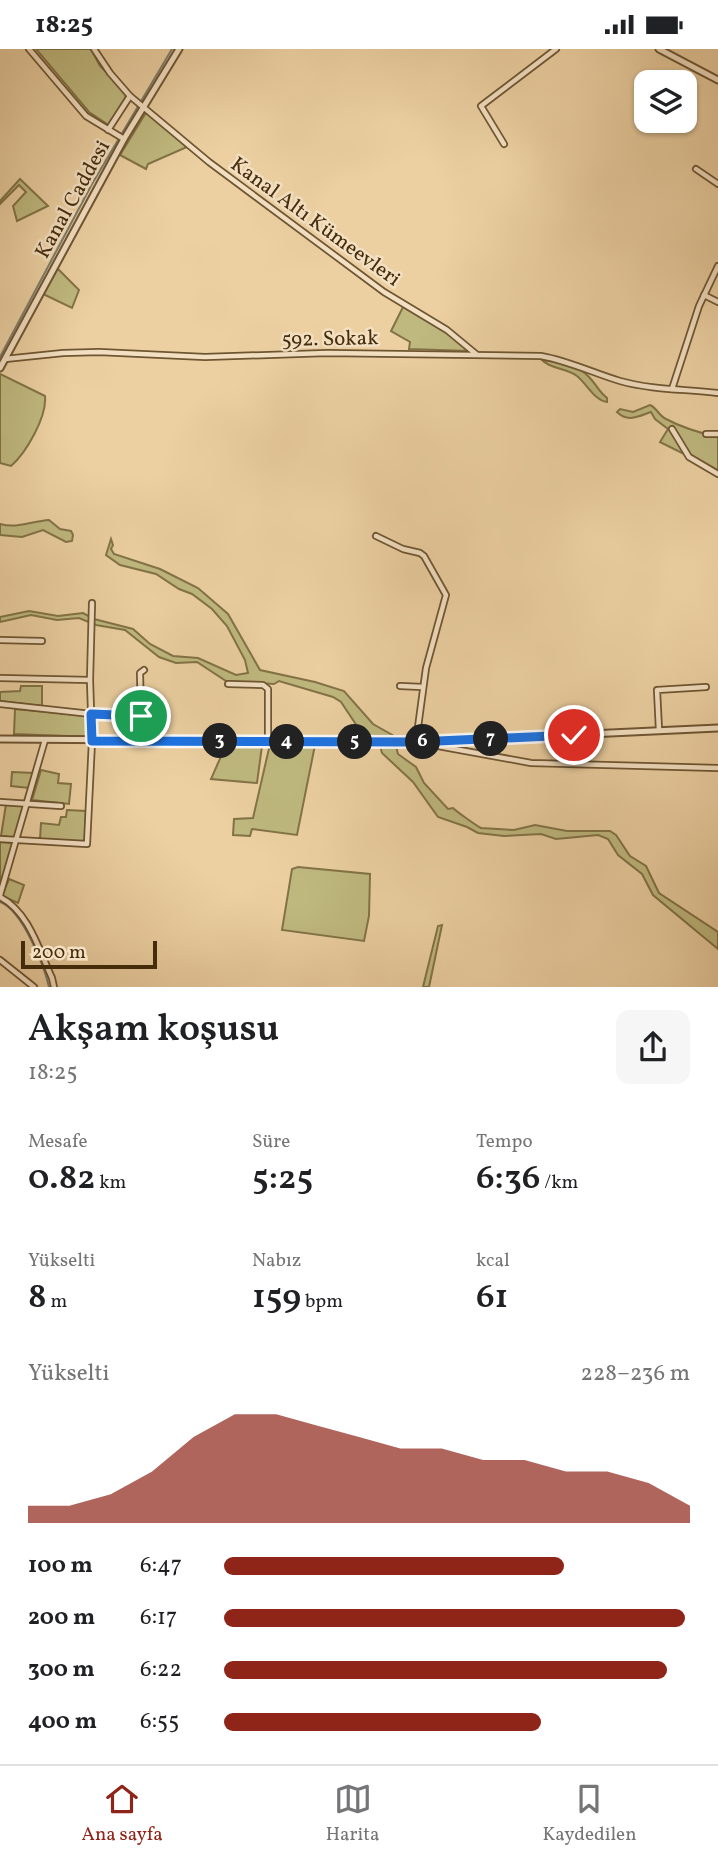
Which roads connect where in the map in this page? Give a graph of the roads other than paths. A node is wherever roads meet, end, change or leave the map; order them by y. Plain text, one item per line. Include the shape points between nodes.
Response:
1 (29, 49) edge
2 (94, 49) edge
3 (179, 49) edge
4 (556, 49) edge
5 (659, 49) edge
6 (718, 80) edge
7 (130, 96) junction
8 (144, 106) junction
9 (109, 131) junction
10 (124, 139) junction
11 (504, 143) dead end
12 (696, 169) dead end
13 (718, 184) edge
14 (718, 266) edge
15 (704, 295) junction
16 (718, 302) edge
17 (476, 354) junction
18 (2, 361) edge
19 (0, 368) edge
20 (671, 389) junction
21 (718, 393) edge
22 (672, 429) dead end
23 (706, 434) dead end
24 (718, 434) edge
25 (718, 474) edge
26 (376, 536) dead end
27 (92, 603) dead end
28 (0, 640) edge
29 (42, 641) dead end
30 (144, 670) dead end
31 (0, 678) edge
32 (90, 680) junction
33 (228, 684) dead end
34 (400, 686) dead end
35 (423, 687) junction
36 (706, 687) dead end
37 (0, 704) edge
38 (91, 714) junction
39 (718, 728) edge
40 (659, 730) junction
41 (0, 739) edge
42 (45, 740) junction
43 (92, 741) junction
44 (268, 741) junction
45 (416, 742) junction
46 (718, 768) edge
47 (0, 802) edge
48 (28, 803) junction
49 (61, 806) dead end
50 (0, 839) edge
51 (18, 840) junction
52 (0, 896) edge
53 (0, 960) edge
54 (34, 987) edge
55 (54, 987) edge

1 - 9 street via 81,112
2 - 7 street, Kanal Altı Kümeevleri
3 - 8 street, Kanal Caddesi
4 - 11 street via 481,106
5 - 6 street
7 - 8 street, Kanal Altı Kümeevleri
7 - 9 street
8 - 10 street, Kanal Caddesi
8 - 17 street, Kanal Altı Kümeevleri via 328,252
9 - 10 street
10 - 18 street, Kanal Caddesi
12 - 13 street
14 - 15 street
15 - 16 street
15 - 20 street
17 - 18 street, 592. Sokak via 205,357 99,352
17 - 20 street, 592. Sokak via 565,360 600,375
18 - 19 street, Kanal Caddesi
20 - 21 street, 592. Sokak
22 - 25 street via 689,457
23 - 24 street
26 - 35 street via 424,556 445,591 447,598
27 - 32 street
28 - 29 street
30 - 38 street via 140,673 141,716
31 - 32 street
32 - 38 street
33 - 44 street via 268,689
34 - 35 street
35 - 45 street
36 - 40 street via 657,690
37 - 38 street
38 - 43 street
39 - 40 street
40 - 45 street
41 - 42 street
42 - 43 street
42 - 48 street
43 - 44 street
43 - 51 street via 87,844
44 - 45 street
45 - 46 street via 531,763
47 - 48 street
48 - 49 street
48 - 51 street
50 - 51 street
51 - 52 street
52 - 55 street via 22,914
53 - 54 street

